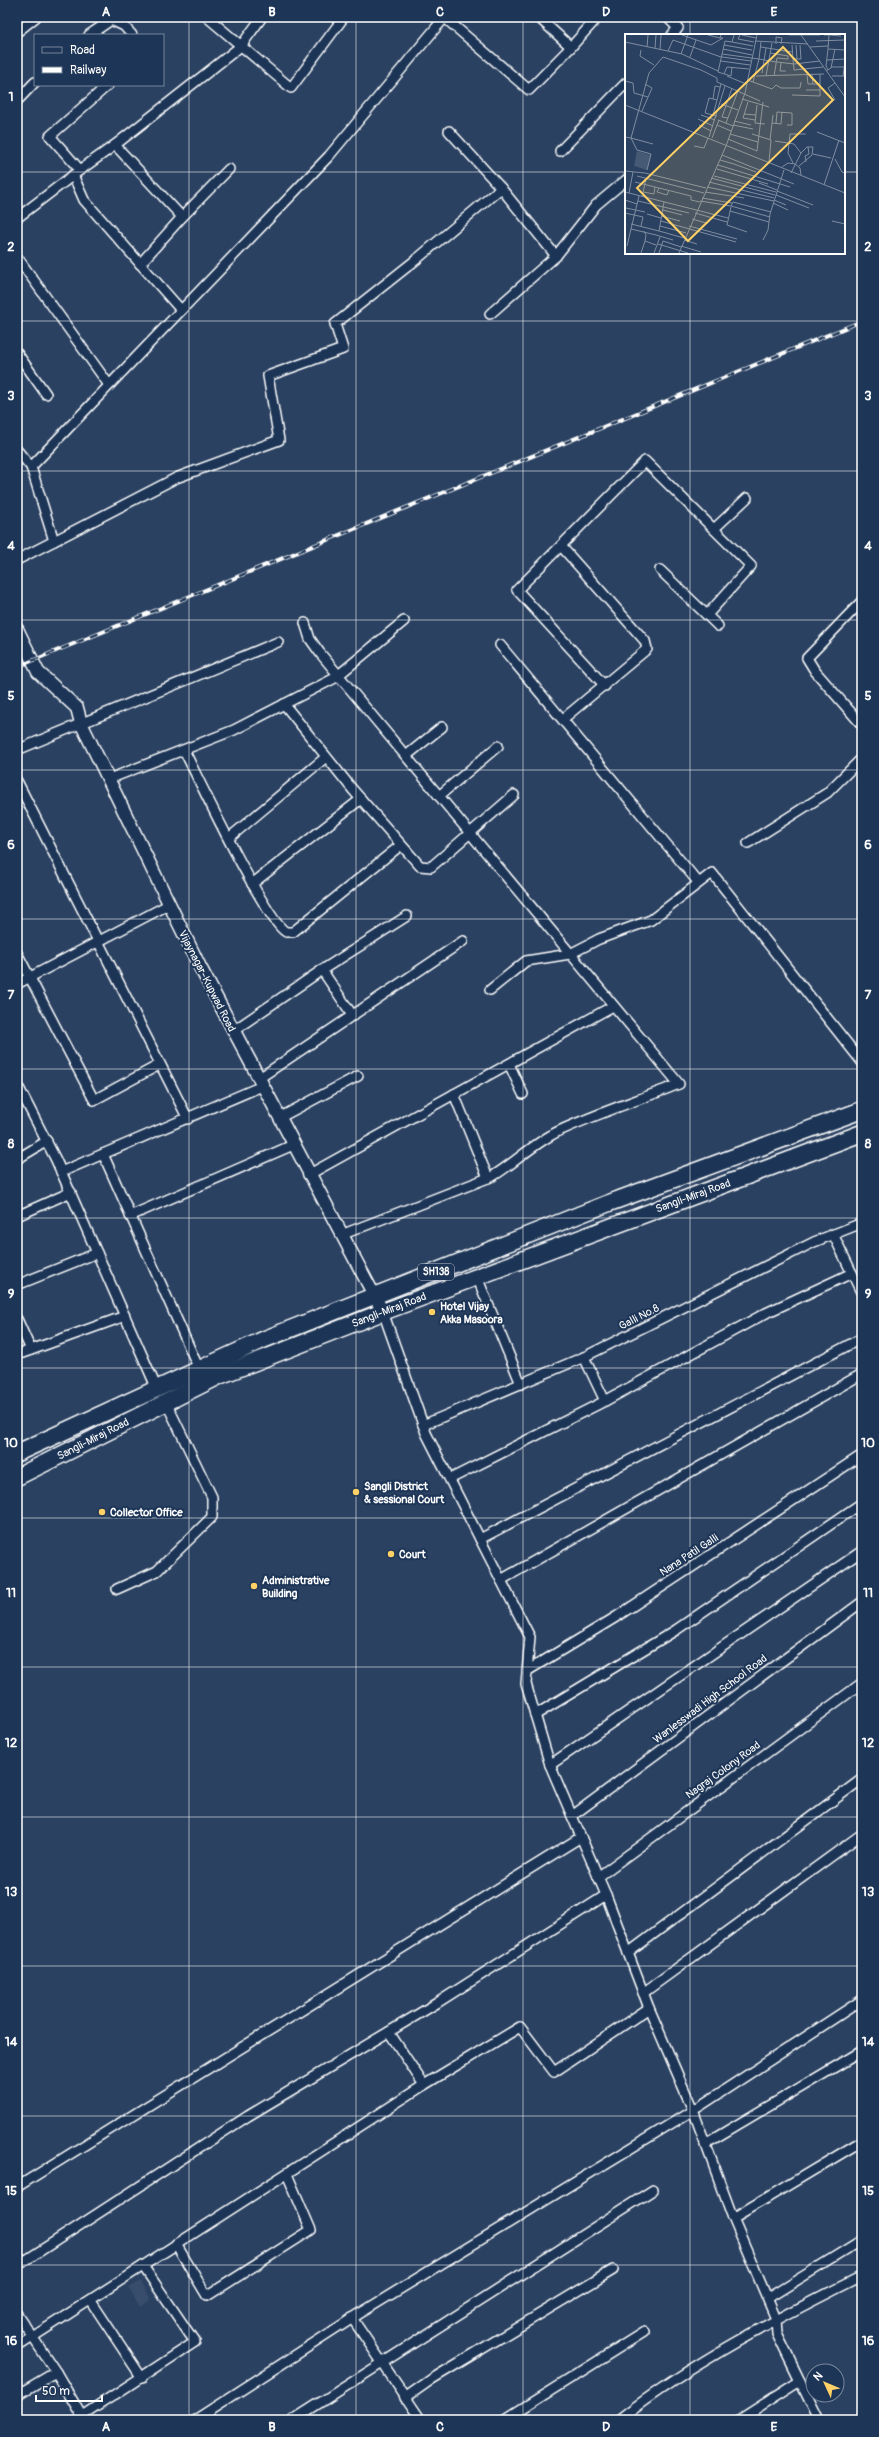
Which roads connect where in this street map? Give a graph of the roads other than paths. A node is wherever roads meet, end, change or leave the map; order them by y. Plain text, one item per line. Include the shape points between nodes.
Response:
1 (36, 17) edge
2 (207, 17) edge
3 (262, 17) edge
4 (344, 17) edge
5 (445, 17) edge
6 (538, 17) edge
7 (598, 17) edge
8 (667, 17) edge
9 (17, 32) edge
10 (679, 33) edge
11 (90, 34) edge
12 (131, 34) edge
13 (241, 46) junction
14 (571, 47) junction
15 (34, 83) edge
16 (625, 84) edge
17 (107, 86) edge
18 (17, 101) edge
19 (449, 131) dead end
20 (115, 145) junction
21 (560, 151) dead end
22 (229, 169) dead end
23 (76, 173) junction
24 (625, 181) edge
25 (501, 188) junction
26 (17, 218) edge
27 (182, 218) junction
28 (556, 256) junction
29 (17, 257) edge
30 (140, 264) junction
31 (181, 310) junction
32 (490, 314) dead end
33 (17, 353) edge
34 (109, 385) junction
35 (46, 394) dead end
36 (17, 450) edge
37 (30, 467) junction
38 (747, 498) dead end
39 (714, 529) junction
40 (54, 541) junction
41 (561, 546) junction
42 (17, 560) edge
43 (660, 570) dead end
44 (862, 601) edge
45 (707, 615) junction
46 (404, 621) dead end
47 (305, 623) dead end
48 (718, 626) dead end
49 (17, 629) edge
50 (278, 642) dead end
51 (500, 645) dead end
52 (339, 675) junction
53 (605, 686) junction
54 (284, 704) junction
55 (563, 719) junction
56 (81, 723) junction
57 (862, 725) edge
58 (442, 727) dead end
59 (498, 746) dead end
60 (17, 750) edge
61 (184, 750) junction
62 (406, 756) junction
63 (326, 757) junction
64 (862, 758) edge
65 (108, 779) junction
66 (17, 780) edge
67 (514, 795) dead end
68 (439, 796) junction
69 (361, 799) junction
70 (470, 834) junction
71 (229, 838) junction
72 (748, 843) dead end
73 (401, 845) junction
74 (698, 882) junction
75 (252, 884) junction
76 (168, 905) junction
77 (407, 916) dead end
78 (463, 941) dead end
79 (98, 942) junction
80 (17, 953) edge
81 (570, 954) junction
82 (322, 970) junction
83 (29, 978) junction
84 (17, 984) edge
85 (490, 990) dead end
86 (614, 1006) junction
87 (353, 1016) junction
88 (233, 1031) junction
89 (862, 1062) edge
90 (509, 1064) junction
91 (159, 1065) junction
92 (358, 1076) dead end
93 (260, 1082) junction
94 (17, 1084) edge
95 (454, 1094) junction
96 (523, 1094) dead end
97 (862, 1110) edge
98 (279, 1118) junction
99 (188, 1119) junction
100 (862, 1133) edge
101 (47, 1141) junction
102 (293, 1145) junction
103 (103, 1154) junction
104 (17, 1159) edge
105 (62, 1172) junction
106 (308, 1175) junction
107 (488, 1178) junction
108 (71, 1192) junction
109 (17, 1216) edge
110 (130, 1216) junction
111 (862, 1223) edge
112 (833, 1234) junction
113 (341, 1235) junction
114 (97, 1253) junction
115 (852, 1274) junction
116 (478, 1277) junction
117 (17, 1285) edge
118 (862, 1294) edge
119 (374, 1296) junction
120 (383, 1312) junction
121 (125, 1316) junction
122 (17, 1319) edge
123 (862, 1338) edge
124 (32, 1350) junction
125 (17, 1355) edge
126 (584, 1357) junction
127 (199, 1369) junction
128 (862, 1374) edge
129 (521, 1384) junction
130 (157, 1389) junction
131 (605, 1401) junction
132 (166, 1402) junction
133 (423, 1425) junction
134 (17, 1453) edge
135 (862, 1455) edge
136 (17, 1477) edge
137 (450, 1480) junction
138 (862, 1502) edge
139 (480, 1539) junction
140 (862, 1551) edge
141 (501, 1580) junction
142 (117, 1589) dead end
143 (862, 1602) edge
144 (527, 1671) junction
145 (862, 1683) edge
146 (535, 1715) junction
147 (550, 1765) junction
148 (862, 1780) edge
149 (572, 1816) junction
150 (862, 1834) edge
151 (581, 1837) junction
152 (598, 1877) junction
153 (606, 1895) junction
154 (628, 1954) junction
155 (643, 1994) junction
156 (862, 2000) edge
157 (649, 2008) junction
158 (389, 2032) junction
159 (862, 2051) edge
160 (424, 2085) junction
161 (693, 2110) junction
162 (862, 2141) edge
163 (705, 2144) junction
164 (287, 2174) junction
165 (17, 2186) edge
166 (653, 2190) dead end
167 (733, 2218) junction
168 (862, 2240) edge
169 (176, 2244) junction
170 (17, 2266) edge
171 (143, 2266) junction
172 (613, 2270) dead end
173 (862, 2276) edge
174 (768, 2298) junction
175 (91, 2301) junction
176 (17, 2314) edge
177 (352, 2318) junction
178 (776, 2319) junction
179 (644, 2332) dead end
180 (33, 2337) junction
181 (17, 2347) edge
182 (383, 2364) junction
183 (56, 2372) junction
184 (142, 2378) junction
185 (800, 2381) junction
186 (17, 2395) edge
187 (405, 2398) junction
188 (83, 2418) edge
189 (195, 2420) edge
190 (293, 2420) edge
191 (421, 2420) edge
192 (504, 2420) edge
193 (618, 2420) edge
194 (739, 2420) edge
195 (819, 2420) edge

1 - 9 street
2 - 13 street
3 - 13 street
4 - 13 street via 291,88
5 - 14 street via 529,90
5 - 31 street via 329,156
6 - 14 street
7 - 14 street
8 - 10 street
11 - 12 street via 111,20 124,26
13 - 20 street
15 - 18 street
16 - 21 street
17 - 23 street via 50,136
19 - 25 street
20 - 23 street
20 - 27 street
22 - 27 street
23 - 26 street
23 - 30 street via 84,200
24 - 28 street via 596,205
25 - 28 street
25 - 40 street via 335,324 343,349 268,376 279,440 176,478
27 - 30 street
28 - 32 street
29 - 34 street
30 - 31 street
31 - 34 street
33 - 35 street
34 - 37 street
36 - 37 street
37 - 40 street
38 - 39 street
39 - 41 street via 645,461
39 - 45 street via 751,566
40 - 42 street
41 - 53 street via 645,641 648,649
41 - 53 street via 517,590
43 - 45 street
44 - 57 street via 808,658 814,671
45 - 48 street
46 - 52 street
47 - 52 street via 310,639
49 - 56 street, Vijaynagar-Kupwad Road via 38,672 77,708
50 - 56 street
51 - 55 street
52 - 54 street
52 - 62 street
53 - 55 street
54 - 61 street via 234,730
54 - 63 street
55 - 74 street
56 - 60 street
56 - 65 street, Vijaynagar-Kupwad Road
58 - 62 street
59 - 68 street
61 - 65 street
61 - 71 street
62 - 68 street
63 - 69 street
63 - 71 street
64 - 72 street via 828,793
65 - 76 street, Vijaynagar-Kupwad Road
66 - 79 street
67 - 70 street
68 - 70 street
69 - 73 street
69 - 75 street
70 - 73 street via 431,867 420,866
70 - 81 street
71 - 75 street
73 - 75 street via 293,932 287,932 280,926
74 - 81 street via 651,920 599,939
74 - 89 street via 712,873
76 - 79 street
76 - 88 street, Vijaynagar-Kupwad Road
77 - 82 street
78 - 87 street
79 - 83 street
79 - 91 street
80 - 83 street
81 - 85 street via 526,961
81 - 86 street
82 - 87 street
82 - 88 street
83 - 84 street
83 - 91 street via 94,1100
86 - 90 street
86 - 107 street via 679,1084 558,1132 532,1146 514,1163
87 - 93 street
88 - 93 street, Vijaynagar-Kupwad Road
90 - 95 street
90 - 96 street
91 - 99 street
92 - 98 street
93 - 98 street, Vijaynagar-Kupwad Road
93 - 99 street
94 - 101 street
95 - 106 street
95 - 107 street
97 - 119 highway, Sangli-Miraj Road / SH138 via 609,1203
98 - 102 street, Vijaynagar-Kupwad Road
99 - 103 street
100 - 116 highway, Sangli-Miraj Road
101 - 104 street
101 - 105 street
102 - 106 street, Vijaynagar-Kupwad Road
102 - 110 street
103 - 105 street
103 - 110 street
105 - 108 street
106 - 113 street, Vijaynagar-Kupwad Road
107 - 113 street
108 - 109 street
108 - 114 street
110 - 127 street
111 - 112 street, Galli No.8
112 - 115 street
112 - 126 street, Galli No.8
113 - 119 street, Vijaynagar-Kupwad Road
114 - 117 street
114 - 121 street
115 - 118 street
115 - 131 street via 766,1313
116 - 120 highway, Sangli-Miraj Road
116 - 129 street
119 - 120 street, Vijaynagar-Kupwad Road
119 - 127 highway, Sangli-Miraj Road / SH138 via 265,1339
120 - 132 highway, Sangli-Miraj Road via 219,1376
120 - 133 street
121 - 124 street
121 - 130 street
122 - 124 street
123 - 139 street
124 - 125 street
126 - 129 street, Galli No.8
126 - 131 street
127 - 130 highway, Sangli-Miraj Road / SH138
128 - 141 street
129 - 133 street, Galli No.8
130 - 134 highway, Sangli-Miraj Road / SH138
131 - 137 street
132 - 136 highway, Sangli-Miraj Road
132 - 142 street via 212,1497 212,1516 157,1571
133 - 137 street
135 - 144 street, Nana Patil Galli via 629,1608
137 - 139 street
138 - 146 street via 676,1630
139 - 141 street
140 - 147 street
141 - 144 street via 530,1637
143 - 149 street, Wanlesswadi High School Road
144 - 146 street via 526,1684
145 - 152 street, Nagraj Colony Road
146 - 147 street
147 - 149 street
148 - 154 street
149 - 151 street
150 - 155 street
151 - 152 street
151 - 165 street
152 - 153 street
153 - 154 street
153 - 158 street
154 - 155 street
155 - 157 street
156 - 161 street
157 - 160 street via 554,2072 520,2027
157 - 161 street
158 - 160 street
158 - 170 street via 248,2116
159 - 163 street
160 - 164 street
161 - 163 street
161 - 177 street
162 - 167 street
163 - 167 street
164 - 169 street
164 - 169 street via 311,2230 207,2296
166 - 182 street
167 - 174 street
168 - 174 street
169 - 171 street
171 - 175 street
171 - 184 street via 195,2342
172 - 187 street via 432,2379
173 - 178 street
174 - 178 street
175 - 180 street
175 - 184 street
176 - 180 street
177 - 182 street
177 - 189 street
178 - 185 street via 777,2334
178 - 193 street via 675,2380
179 - 192 street
180 - 181 street
180 - 183 street
182 - 187 street
182 - 190 street
183 - 186 street
183 - 188 street
184 - 188 street
185 - 194 street
185 - 195 street
187 - 191 street

